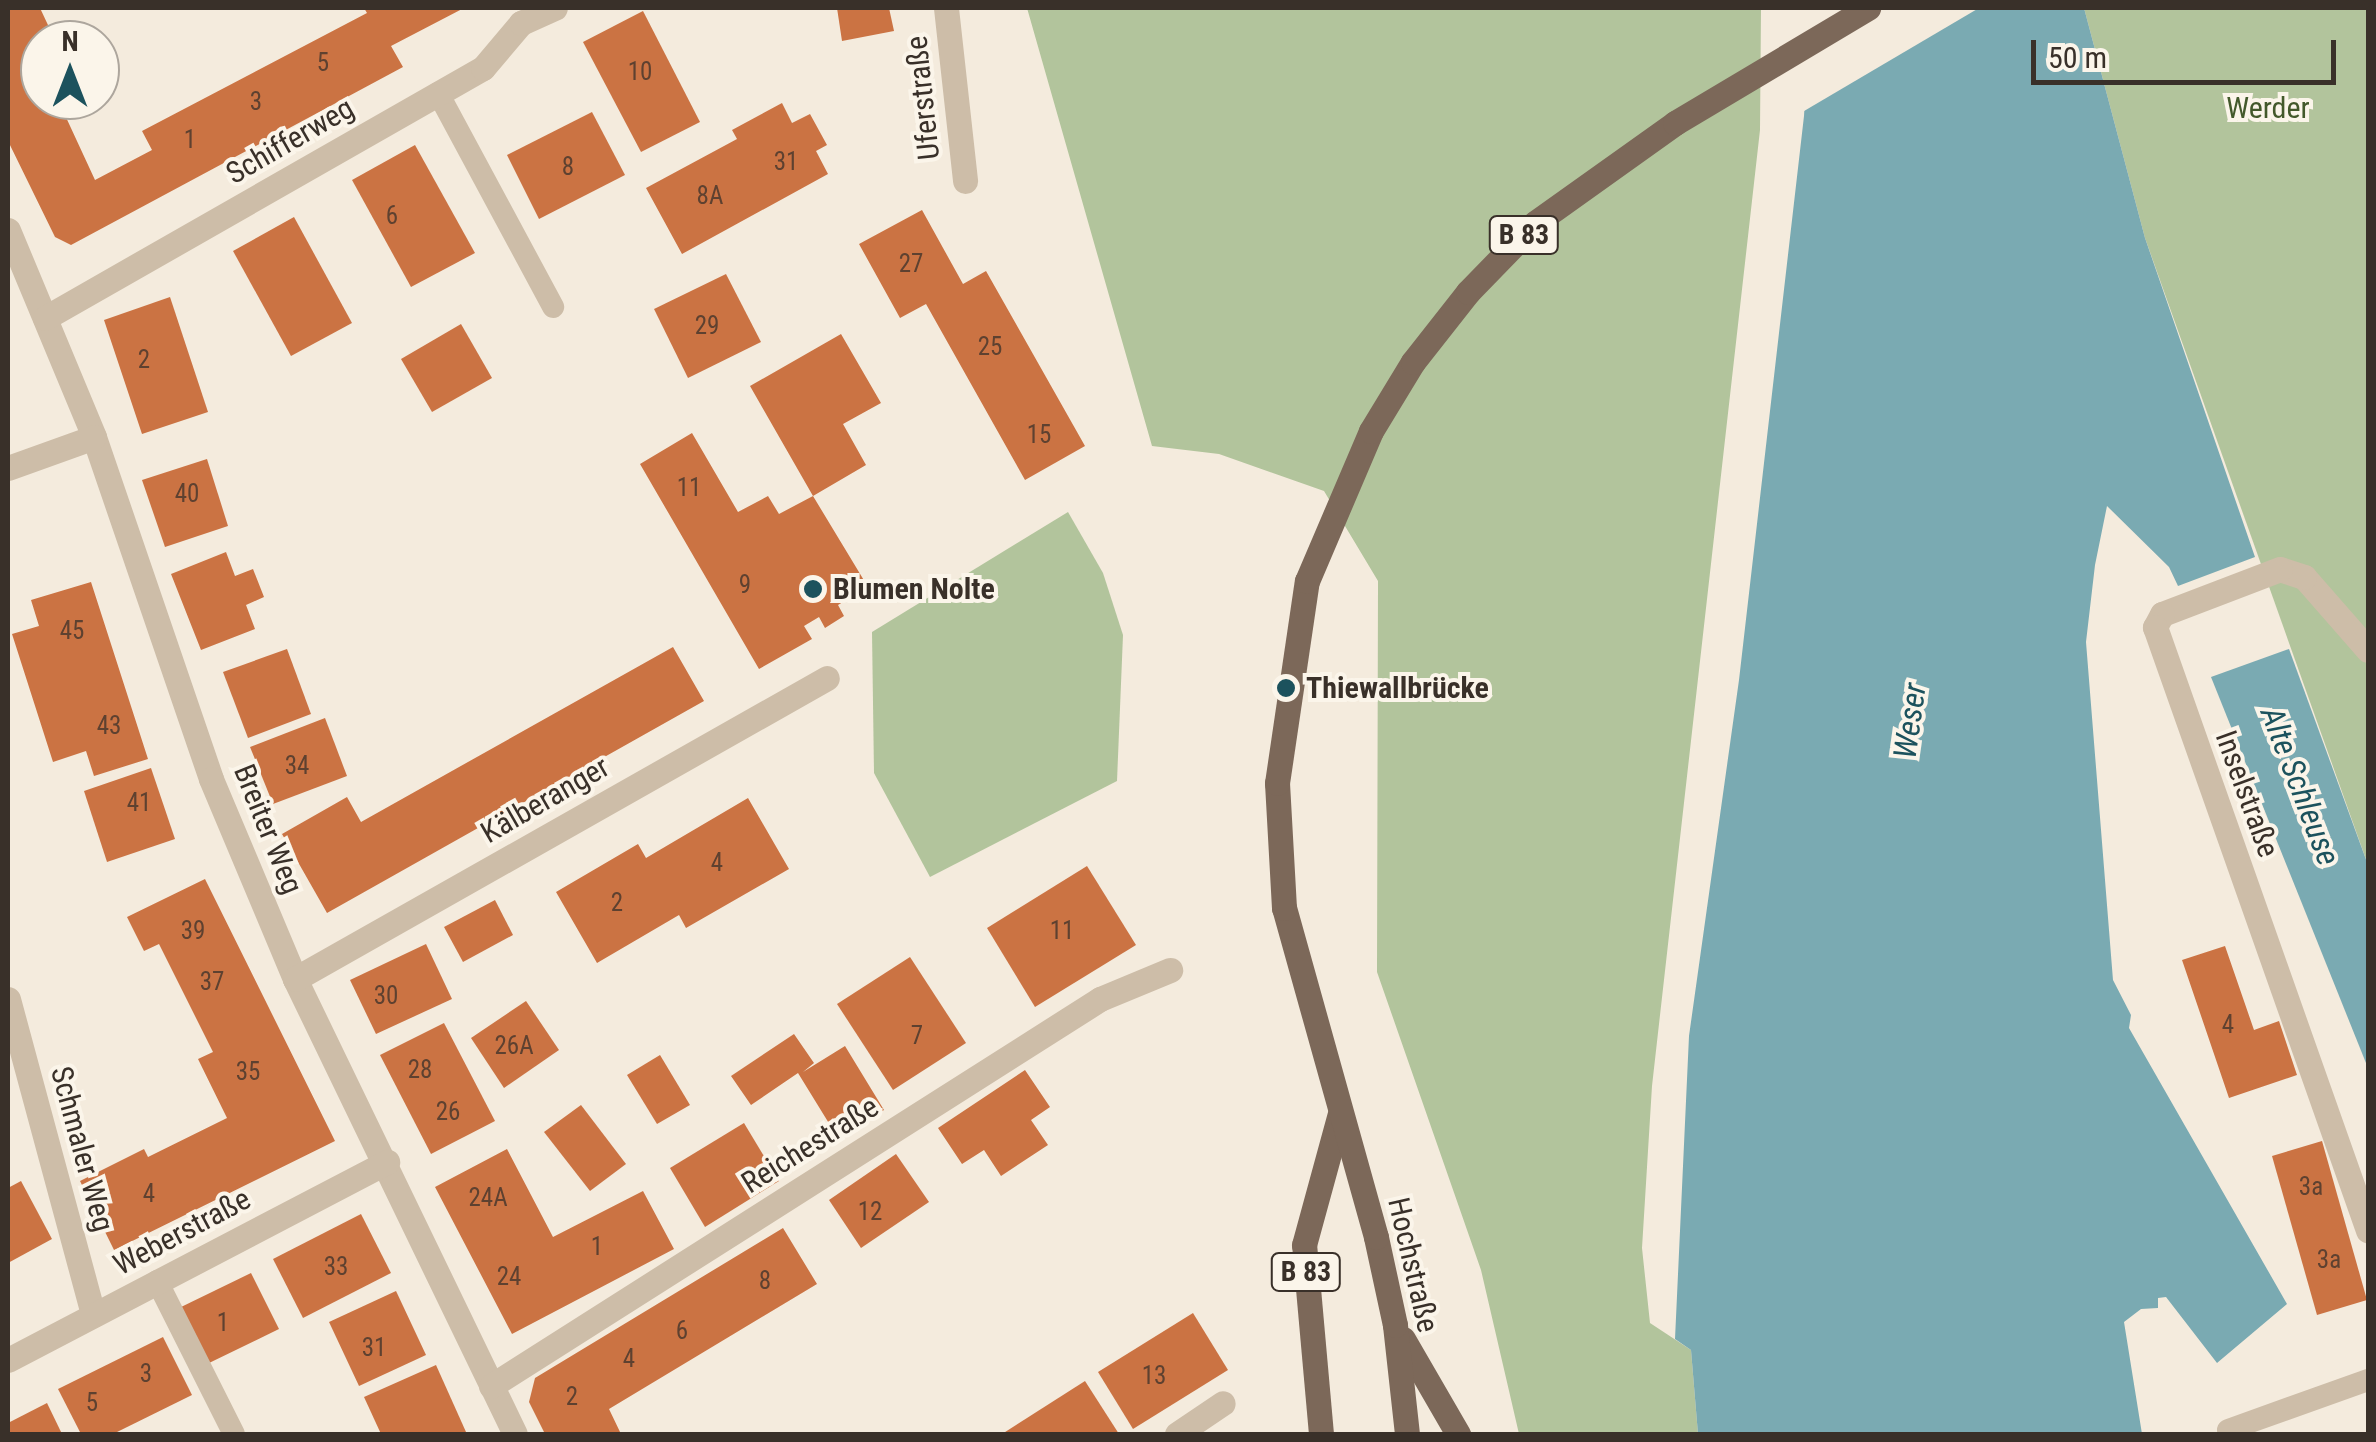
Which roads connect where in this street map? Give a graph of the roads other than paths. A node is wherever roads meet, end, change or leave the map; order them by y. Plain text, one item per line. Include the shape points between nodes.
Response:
1 (555, 8) edge
2 (946, 8) edge
3 (1868, 8) edge
4 (517, 15) edge
5 (438, 94) junction
6 (964, 182) dead end
7 (8, 230) edge
8 (553, 307) dead end
9 (45, 318) junction
10 (94, 437) junction
11 (8, 468) edge
12 (2368, 650) edge
13 (826, 678) dead end
14 (1170, 970) dead end
15 (296, 979) junction
16 (8, 999) edge
17 (1340, 1113) junction
18 (387, 1162) junction
19 (2368, 1230) edge
20 (157, 1282) junction
21 (93, 1315) junction
22 (1395, 1325) junction
23 (8, 1360) edge
24 (2368, 1380) edge
25 (492, 1386) junction
26 (1222, 1403) dead end
27 (2228, 1430) dead end
28 (234, 1434) edge
29 (514, 1434) edge
30 (1177, 1434) edge
31 (1321, 1434) edge
32 (1407, 1434) edge
33 (1458, 1434) edge

1 - 4 street, Schifferweg
2 - 6 street, Uferstraße
3 - 17 main road, B 83 via 1675,122 1535,224 1413,362 1371,431 1307,581 1286,688 1278,833 1284,908
4 - 5 street, Schifferweg via 483,68
5 - 8 lane
5 - 9 street, Schifferweg
7 - 9 street, Breiter Weg
9 - 10 street, Breiter Weg
10 - 11 street
10 - 15 street, Breiter Weg via 211,778
12 - 19 street, Inselstraße via 2304,578 2280,569 2162,614 2156,627
13 - 15 street, Kälberanger
14 - 25 street, Reichestraße via 1100,999
15 - 18 street, Breiter Weg
16 - 21 street, Schmaler Weg
17 - 22 main road, Hochstraße / B 83
17 - 31 main road, B 83 via 1304,1245
18 - 20 street, Weberstraße
18 - 25 street, Breiter Weg
20 - 21 street, Weberstraße
20 - 28 lane
21 - 23 street, Weberstraße
22 - 32 main road, Hochstraße / B 83
22 - 33 main road, B 83
24 - 27 lane
25 - 29 street, Breiter Weg
26 - 30 street

